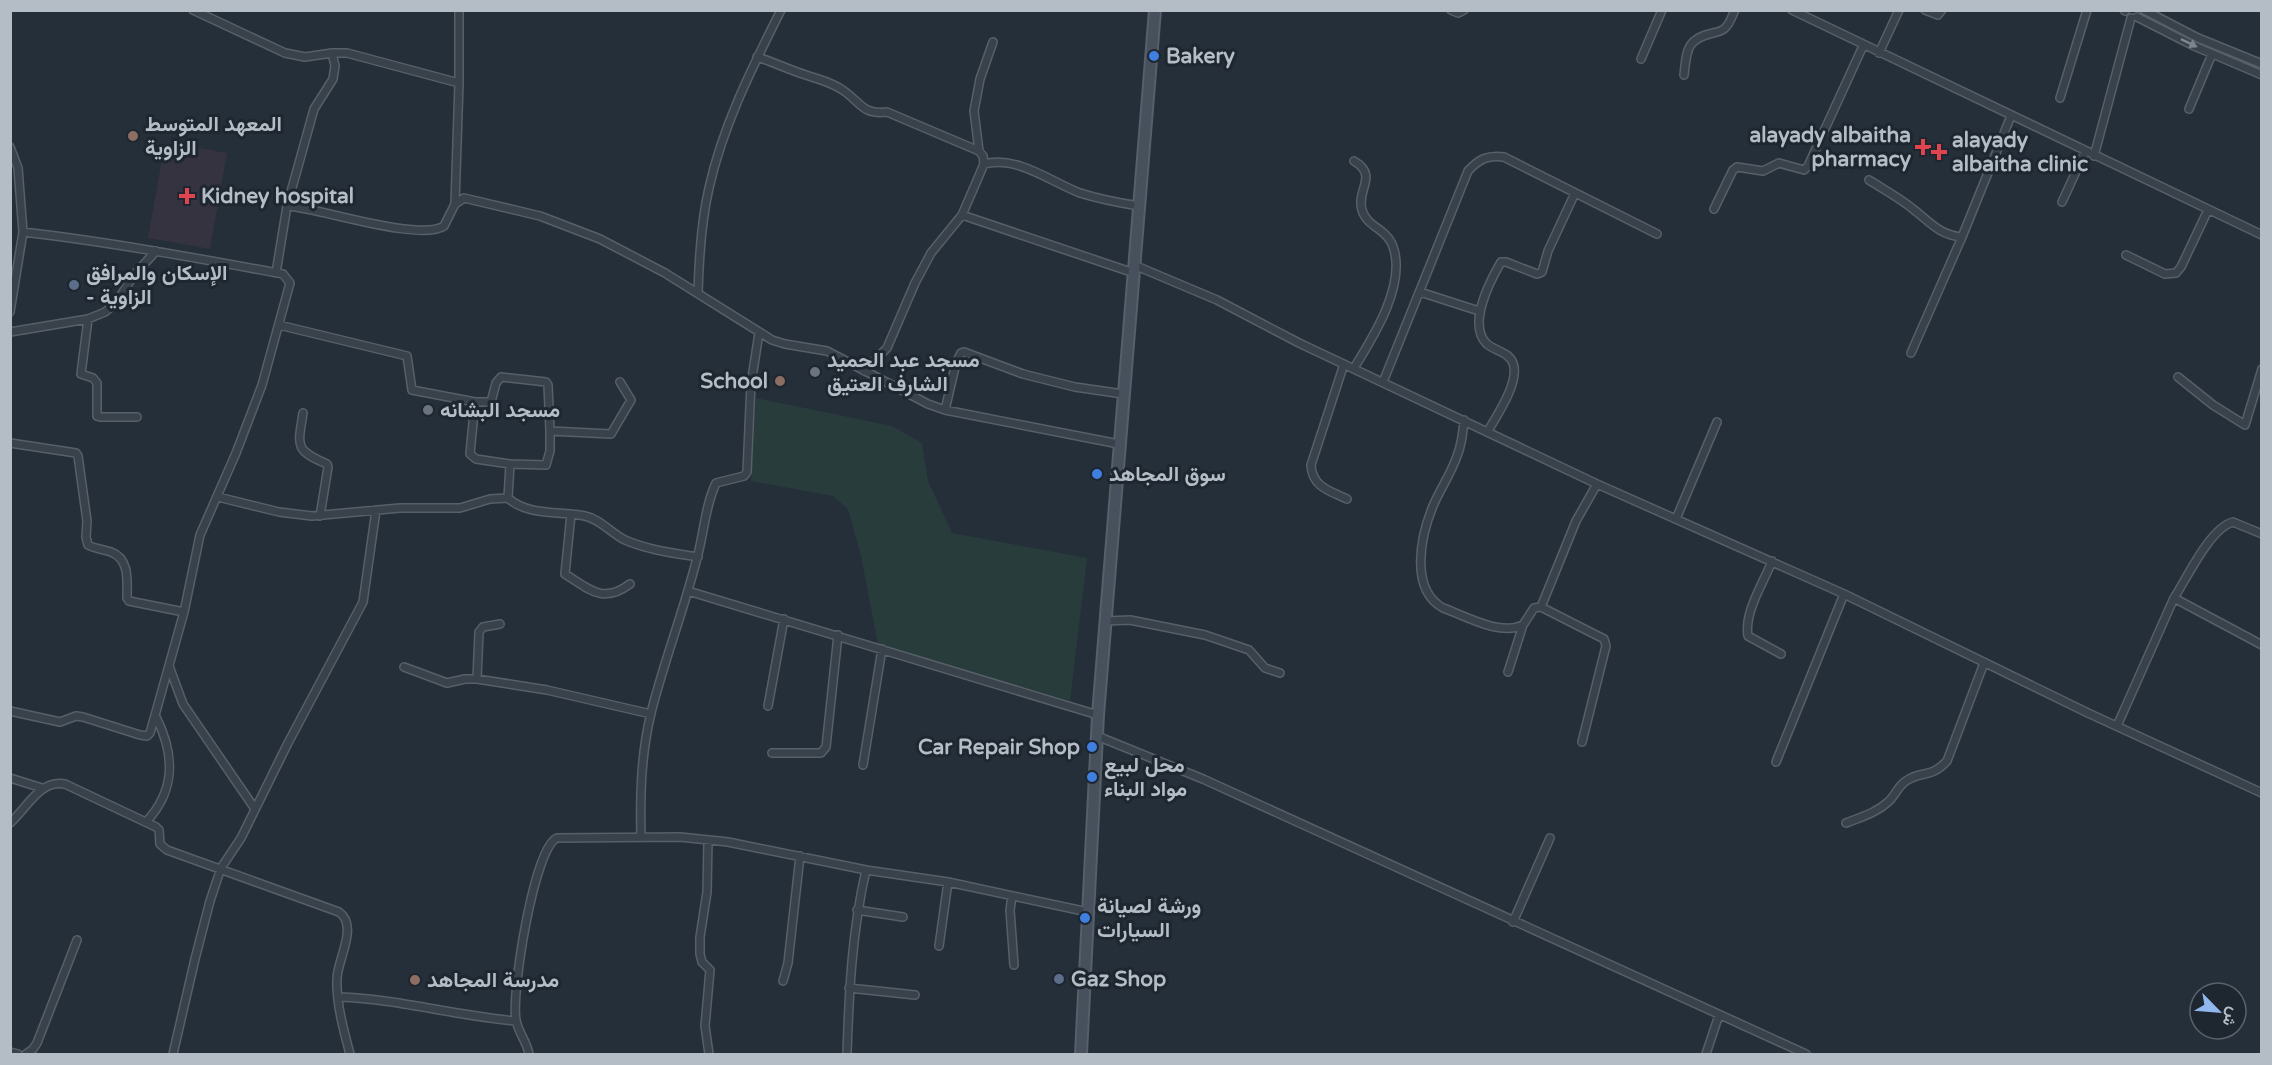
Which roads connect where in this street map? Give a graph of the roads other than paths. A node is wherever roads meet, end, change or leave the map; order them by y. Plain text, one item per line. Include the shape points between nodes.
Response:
1 (193, 10) edge
2 (459, 10) edge
3 (781, 10) edge
4 (1451, 10) edge
5 (1464, 10) edge
6 (1662, 10) edge
7 (1735, 10) edge
8 (1792, 10) edge
9 (1899, 10) edge
10 (1925, 10) edge
11 (1942, 10) edge
12 (2087, 10) edge
13 (1154, 11) edge
14 (2125, 11) edge
15 (2138, 14) edge
16 (993, 42) dead end
17 (1863, 46) junction
18 (332, 52) junction
19 (1880, 53) junction
20 (2212, 54) junction
21 (2235, 54) junction
22 (758, 57) junction
23 (1641, 59) dead end
24 (2232, 63) junction
25 (2262, 64) edge
26 (1684, 75) dead end
27 (2262, 75) edge
28 (459, 83) junction
29 (2060, 98) dead end
30 (2189, 109) dead end
31 (2011, 116) junction
32 (10, 147) edge
33 (979, 151) junction
34 (2085, 152) junction
35 (2094, 156) junction
36 (1354, 160) dead end
37 (984, 164) junction
38 (1869, 180) dead end
39 (1575, 193) junction
40 (2062, 202) dead end
41 (455, 204) junction
42 (287, 206) junction
43 (1139, 206) junction
44 (1714, 209) dead end
45 (2208, 210) junction
46 (962, 215) junction
47 (23, 232) junction
48 (1657, 234) dead end
49 (2262, 235) edge
50 (1962, 237) junction
51 (156, 251) junction
52 (2126, 255) dead end
53 (1134, 269) junction
54 (276, 273) junction
55 (1420, 292) junction
56 (698, 293) junction
57 (1479, 311) junction
58 (10, 312) edge
59 (87, 319) junction
60 (279, 325) junction
61 (10, 332) edge
62 (759, 333) junction
63 (1911, 353) dead end
64 (1344, 363) junction
65 (1354, 368) junction
66 (2262, 369) edge
67 (864, 371) junction
68 (2178, 377) dead end
69 (620, 382) dead end
70 (1383, 382) junction
71 (1123, 394) junction
72 (475, 402) junction
73 (945, 411) junction
74 (303, 413) dead end
75 (137, 417) dead end
76 (1464, 420) junction
77 (1717, 422) dead end
78 (550, 431) junction
79 (1488, 431) junction
80 (10, 443) edge
81 (1119, 444) junction
82 (510, 464) junction
83 (1598, 484) junction
84 (218, 497) junction
85 (508, 498) junction
86 (1347, 499) dead end
87 (376, 510) junction
88 (571, 514) junction
89 (320, 516) junction
90 (1676, 519) junction
91 (2262, 534) edge
92 (698, 557) junction
93 (1772, 561) junction
94 (630, 584) dead end
95 (688, 591) junction
96 (1844, 594) junction
97 (2174, 598) junction
98 (1541, 608) junction
99 (184, 612) junction
100 (784, 619) junction
101 (1106, 621) junction
102 (500, 624) dead end
103 (1523, 626) junction
104 (838, 635) junction
105 (2262, 645) edge
106 (882, 649) junction
107 (1781, 654) dead end
108 (1984, 663) junction
109 (169, 665) junction
110 (404, 667) dead end
111 (1508, 672) dead end
112 (1280, 673) dead end
113 (477, 679) junction
114 (768, 706) dead end
115 (10, 711) edge
116 (651, 714) junction
117 (1098, 715) junction
118 (156, 717) junction
119 (2117, 726) junction
120 (1097, 736) junction
121 (1582, 742) dead end
122 (772, 753) dead end
123 (1776, 762) dead end
124 (863, 765) dead end
125 (10, 777) edge
126 (42, 788) junction
127 (2262, 793) edge
128 (255, 809) junction
129 (146, 822) junction
130 (10, 823) edge
131 (1846, 823) dead end
132 (641, 837) junction
133 (1550, 838) dead end
134 (708, 840) junction
135 (800, 856) junction
136 (222, 868) junction
137 (866, 870) junction
138 (948, 882) junction
139 (1012, 896) junction
140 (857, 910) junction
141 (1088, 912) junction
142 (903, 917) dead end
143 (1513, 922) junction
144 (77, 940) dead end
145 (939, 946) dead end
146 (1014, 965) dead end
147 (783, 981) dead end
148 (849, 988) junction
149 (915, 995) dead end
150 (339, 997) junction
151 (1719, 1015) junction
152 (516, 1021) junction
153 (10, 1052) edge
154 (18, 1054) edge
155 (26, 1054) edge
156 (173, 1054) edge
157 (350, 1054) edge
158 (530, 1054) edge
159 (710, 1054) edge
160 (847, 1054) edge
161 (1081, 1054) edge
162 (1706, 1054) edge
163 (1806, 1054) edge

1 - 18 street via 285,53 305,57
2 - 28 street
3 - 22 street
4 - 5 street
6 - 23 street
7 - 26 street via 1726,27 1701,35 1688,48
8 - 17 street
9 - 19 street
10 - 11 street via 1938,15
12 - 29 street
13 - 43 main road
14 - 15 street
15 -> 20 street
15 - 21 street
15 - 35 street
16 - 33 street via 974,111
17 - 19 street
17 - 44 street via 1808,166 1804,170 1779,163 1763,171 1737,167
18 - 28 street
18 - 42 street via 333,79 314,109
19 - 31 street
20 - 24 street
20 - 30 street
21 - 24 street
21 - 25 street
22 - 33 street via 824,79 874,114 887,112
22 - 56 street via 713,170
24 - 27 street
28 - 41 street
31 - 34 street
31 - 50 street
32 - 47 street via 18,168
33 - 37 street
34 - 35 street
34 - 40 street
35 - 45 street
36 - 65 street via 1365,170 1362,210 1369,224 1389,238 1397,265 1393,291
37 - 43 street via 1012,164 1080,192
37 - 46 street
38 - 50 street via 1936,229
39 - 48 street
39 - 55 street via 1504,157 1491,155 1475,163 1468,171
39 - 57 street via 1542,272 1537,274 1501,262
41 - 42 street via 447,223 435,231
41 - 56 street via 468,198 567,225
42 - 54 street
43 - 53 main road
45 - 49 street
45 - 52 street via 2176,273 2165,274
46 - 53 street
46 - 67 street via 915,282 887,348
47 - 51 street
47 - 58 street
50 - 63 street
51 - 54 street
51 - 59 street via 116,303
53 - 64 street via 1217,300
53 - 71 main road
54 - 60 street via 287,276 290,283
55 - 57 street
55 - 70 street
56 - 62 street
57 - 79 street via 1485,341 1508,356 1514,371 1507,397
59 - 61 street
59 - 75 street via 81,374 97,383 97,416
60 - 72 street via 407,356 412,390
60 - 84 street via 259,395
62 - 67 street via 785,344 827,351
62 - 92 street via 751,384 747,472 744,477 715,484
64 - 65 street
64 - 86 street via 1311,465 1314,480 1320,486
65 - 70 street
66 - 68 street via 2245,425
67 - 73 street
69 - 78 street via 631,400 611,434
70 - 76 street
71 - 73 street via 1023,374 964,352 956,363
71 - 81 main road
72 - 78 street via 491,402 501,377 546,382
72 - 82 street via 471,456
73 - 81 street
74 - 89 street via 301,449 328,467
76 - 79 street
76 - 103 street via 1460,450 1427,524 1420,567 1424,583 1434,603 1443,608 1498,628 1514,630
77 - 90 street
78 - 82 street via 546,465
79 - 83 street
80 - 99 street via 76,453 88,545 121,558 126,566 129,601
81 - 101 main road
82 - 85 street
83 - 90 street
83 - 98 street via 1576,521
84 - 89 street via 279,512
84 - 99 street via 200,535
85 - 87 street via 459,508
85 - 88 street via 527,508
87 - 89 street
87 - 128 street via 363,602
88 - 92 street via 593,519 641,547
88 - 94 street via 565,574 599,594 618,593
90 - 93 street
91 - 97 street via 2233,522 2225,525 2214,535
92 - 95 street
93 - 96 street
93 - 107 street via 1747,630 1748,636
95 - 100 street
95 - 116 street
96 - 108 street
96 - 123 street
97 - 105 street
97 - 119 street
98 - 103 street via 1532,609
98 - 121 street via 1605,642
99 - 109 street
100 - 104 street
100 - 114 street
101 - 112 street via 1130,620 1205,635 1249,650 1265,668
101 - 117 main road
102 - 113 street via 483,627 479,632
103 - 111 street
104 - 106 street
104 - 122 street via 826,747 821,753
106 - 117 street
106 - 124 street
108 - 119 street
108 - 131 street via 1947,761 1939,770 1906,781 1880,808
109 - 118 street
109 - 128 street via 183,704
110 - 113 street via 447,683
113 - 116 street via 547,690
115 - 118 street via 60,722 82,717 145,736
116 - 132 street via 643,755
117 - 120 main road
118 - 129 street via 168,748 169,780 158,808
119 - 127 street
120 - 141 main road
120 - 143 street via 1203,779
125 - 126 street
126 - 129 street via 65,784
126 - 130 street
128 - 136 street
129 - 136 street via 159,830 163,848
132 - 134 street
132 - 152 street via 556,838 549,843 519,958
133 - 143 street
134 - 135 street
134 - 159 street via 700,954 710,970 705,1026
135 - 137 street
135 - 147 street
136 - 150 street via 344,915 347,927 338,973
136 - 156 street
137 - 138 street
137 - 140 street
138 - 139 street
138 - 145 street
139 - 141 street
139 - 146 street
140 - 142 street
140 - 148 street
141 - 161 main road
143 - 151 street
144 - 155 street via 37,1043
148 - 149 street
148 - 160 street
150 - 152 street via 375,998
150 - 157 street
151 - 162 street
151 - 163 street
152 - 158 street
153 - 154 street

